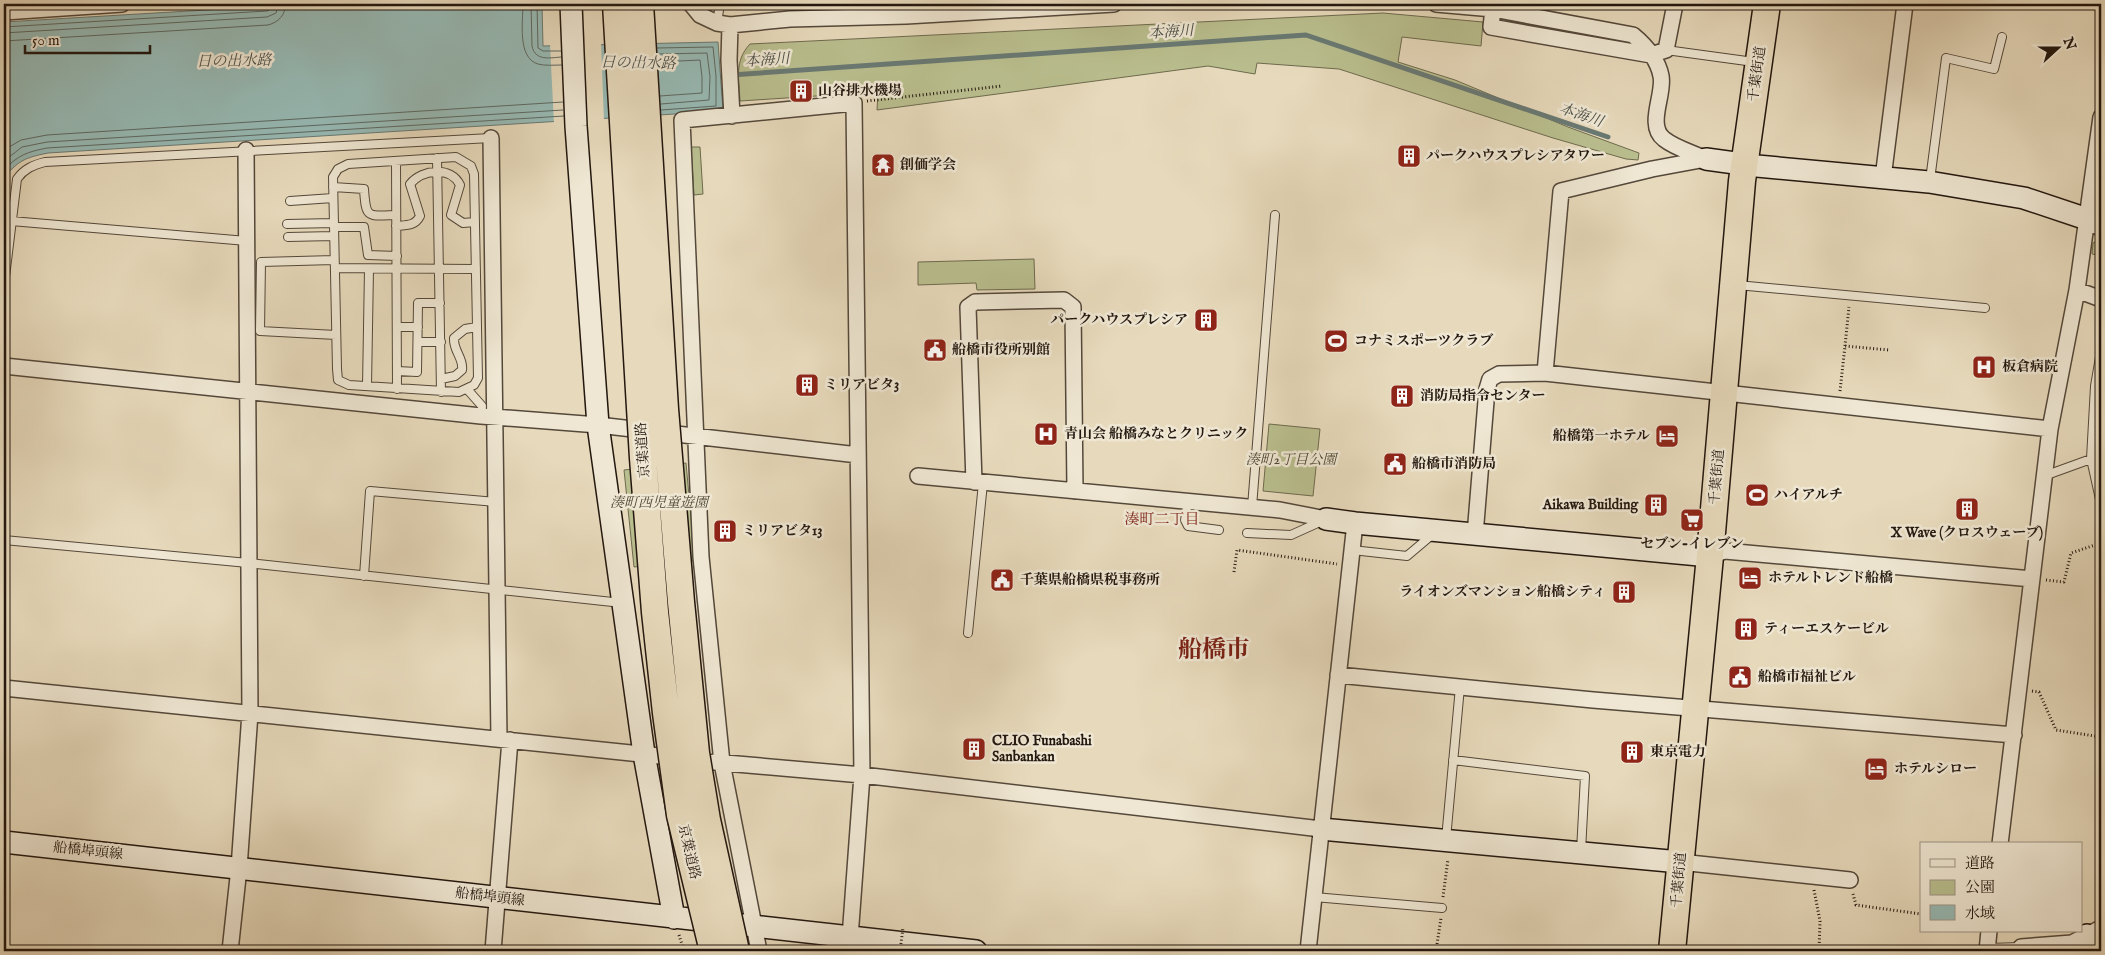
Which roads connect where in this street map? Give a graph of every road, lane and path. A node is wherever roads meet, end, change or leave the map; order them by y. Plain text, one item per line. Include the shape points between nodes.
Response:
1 (122, 4) edge
2 (571, 4) edge
3 (616, 4) edge
4 (640, 4) edge
5 (692, 4) edge
6 (720, 4) edge
7 (1114, 4) edge
8 (1436, 4) edge
9 (1675, 4) edge
10 (1768, 4) edge
11 (1906, 4) edge
12 (1070, 5) edge
13 (1020, 6) edge
14 (1484, 7) edge
15 (971, 8) edge
16 (851, 10) edge
17 (907, 10) edge
18 (791, 11) edge
19 (4, 12) edge
20 (724, 24) junction
21 (2002, 37) dead end
22 (1666, 50) junction
23 (1651, 55) junction
24 (1759, 63) junction
25 (1002, 86) dead end
26 (854, 103) junction
27 (732, 116) junction
28 (2101, 116) edge
29 (491, 138) joint
30 (246, 150) junction
31 (437, 158) junction
32 (1706, 159) junction
33 (396, 161) junction
34 (1744, 164) junction
35 (438, 172) junction
36 (1883, 178) junction
37 (1930, 182) junction
38 (333, 187) junction
39 (333, 198) junction
40 (290, 201) dead end
41 (396, 215) junction
42 (1275, 215) dead end
43 (11, 221) junction
44 (475, 222) junction
45 (287, 224) dead end
46 (2094, 224) edge
47 (334, 225) junction
48 (396, 226) junction
49 (334, 236) junction
50 (288, 237) dead end
51 (247, 240) junction
52 (397, 256) junction
53 (334, 264) junction
54 (369, 269) junction
55 (397, 269) junction
56 (440, 269) junction
57 (476, 270) junction
58 (1733, 284) junction
59 (4, 285) edge
60 (2077, 290) junction
61 (1850, 295) junction
62 (2101, 299) edge
63 (440, 303) junction
64 (1985, 308) dead end
65 (397, 327) junction
66 (418, 327) junction
67 (477, 327) junction
68 (336, 335) junction
69 (418, 342) junction
70 (441, 342) junction
71 (1845, 346) junction
72 (1889, 350) dead end
73 (2101, 352) edge
74 (4, 366) edge
75 (397, 371) junction
76 (1545, 373) junction
77 (441, 379) junction
78 (367, 386) junction
79 (397, 388) junction
80 (468, 389) junction
81 (248, 392) junction
82 (442, 392) junction
83 (1724, 392) junction
84 (1838, 405) junction
85 (488, 417) junction
86 (598, 425) junction
87 (2050, 429) junction
88 (697, 438) junction
89 (858, 455) junction
90 (2091, 459) junction
91 (918, 476) dead end
92 (2044, 476) junction
93 (978, 482) junction
94 (1075, 491) junction
95 (1188, 501) junction
96 (496, 502) junction
97 (2101, 504) edge
98 (1252, 508) junction
99 (1326, 519) junction
100 (1355, 523) junction
101 (1219, 530) dead end
102 (1437, 531) junction
103 (1246, 533) dead end
104 (1475, 534) junction
105 (4, 540) edge
106 (2101, 544) edge
107 (1352, 550) junction
108 (1710, 556) junction
109 (248, 563) junction
110 (1345, 565) dead end
111 (1234, 572) dead end
112 (364, 576) junction
113 (2032, 579) junction
114 (497, 591) junction
115 (624, 603) junction
116 (968, 633) dead end
117 (1338, 675) junction
118 (1460, 687) junction
119 (4, 688) edge
120 (2020, 690) junction
121 (1694, 708) junction
122 (250, 713) junction
123 (2014, 735) junction
124 (2101, 737) edge
125 (505, 739) junction
126 (644, 754) junction
127 (1453, 760) junction
128 (722, 764) junction
129 (862, 775) junction
130 (1321, 829) junction
131 (1446, 840) junction
132 (4, 842) edge
133 (2000, 842) edge
134 (1581, 853) junction
135 (1680, 862) junction
136 (240, 868) junction
137 (1812, 876) junction
138 (1850, 880) joint
139 (1314, 897) junction
140 (498, 898) junction
141 (1442, 908) dead end
142 (1920, 914) edge
143 (674, 918) junction
144 (752, 926) junction
145 (903, 928) dead end
146 (1989, 932) edge
147 (2092, 938) edge
148 (850, 944) edge
149 (2021, 947) joint
150 (1987, 950) edge
151 (230, 951) edge
152 (493, 951) edge
153 (713, 951) edge
154 (736, 951) edge
155 (759, 951) edge
156 (900, 951) edge
157 (976, 951) edge
158 (1308, 951) edge
159 (1672, 951) edge
160 (1819, 951) edge

1 - 19 street
2 - 86 street via 576,126
3 - 153 highway, 京葉道路, bridge via 655,612 680,815
4 - 154 highway, 京葉道路, bridge via 665,409 681,602 707,820
5 - 20 street via 700,15
6 - 20 lane
7 - 12 street
8 - 14 street
9 - 22 street
10 - 24 highway, 千葉街道
11 - 36 street
12 - 13 street
13 - 15 street
14 - 23 street via 1492,27
15 - 17 street
16 - 17 street
16 - 18 street
18 - 20 street
20 - 27 street
21 - 37 lane via 1994,69 1946,58
22 - 23 street
22 - 24 lane
23 - 32 street via 1661,76 1658,133
24 - 34 highway, 千葉街道
25 - 26 path
26 - 27 street
26 - 89 street
27 - 88 street via 682,120
28 - 46 street
29 - 30 lane
29 - 85 street
30 - 43 lane via 45,162 32,166 16,179
30 - 51 street
31 - 33 lane
31 - 35 lane
31 - 44 lane via 456,157 471,166
32 - 34 street
32 - 76 street via 1561,190
33 - 38 lane via 348,164 338,169 333,177
33 - 41 lane
34 - 36 street
34 - 58 highway, 千葉街道
35 - 44 lane via 449,173 457,178 460,185 451,215 463,223
35 - 48 lane via 420,175 410,184 420,216 410,225
35 - 56 lane
36 - 37 street
37 - 46 street via 2024,198
38 - 39 lane
38 - 41 lane via 364,188 368,214
39 - 40 lane
39 - 47 lane
41 - 48 lane
42 - 98 lane
43 - 51 lane
43 - 59 lane
44 - 57 lane
45 - 47 lane
46 - 60 street
47 - 49 lane
47 - 52 lane via 364,226 368,255
48 - 52 lane
49 - 50 lane
49 - 53 lane
51 - 81 street
52 - 55 lane
53 - 54 lane
53 - 68 lane
53 - 68 lane via 261,262 260,331
54 - 55 lane
54 - 78 lane
55 - 56 lane
55 - 65 lane
56 - 57 lane
56 - 63 lane
57 - 67 lane
58 - 61 lane
58 - 83 highway, 千葉街道
60 - 62 street
60 - 87 street
61 - 64 lane
61 - 71 path
63 - 66 lane via 418,303
63 - 70 lane
65 - 66 lane
65 - 75 lane
66 - 69 lane
67 - 77 lane via 465,329 454,338 462,370 455,376
67 - 80 lane via 478,378
68 - 78 lane via 338,380 348,385
69 - 70 lane
69 - 75 lane via 417,372
70 - 77 lane
71 - 72 path
71 - 84 path
73 - 90 lane via 2095,386
74 - 81 street
75 - 79 lane
76 - 83 street
76 - 104 street via 1499,374 1490,379
77 - 82 lane
78 - 79 lane
79 - 82 lane
80 - 82 lane
80 - 85 lane
81 - 85 street
81 - 109 street
83 - 84 street
83 - 108 highway, 千葉街道
84 - 87 street
85 - 86 street
85 - 96 street
86 - 88 street
86 - 115 street
87 - 92 street
88 - 89 street
88 - 128 street via 701,557
89 - 129 street
90 - 92 lane
90 - 97 lane
91 - 93 street
92 - 113 street
93 - 94 street
93 - 94 street via 968,307 975,302 1064,300 1072,307
93 - 116 lane
94 - 95 street
95 - 98 street
95 - 101 lane via 1185,520 1188,526
96 - 112 lane via 370,491
96 - 114 street
98 - 99 street
99 - 100 street
99 - 103 lane via 1291,535
100 - 102 street
100 - 107 street
102 - 104 street
102 - 107 lane via 1407,556
104 - 108 street
105 - 109 lane
106 - 113 path via 2071,553 2064,582
107 - 117 street
108 - 113 street via 1725,551
108 - 121 highway, 千葉街道
109 - 112 lane
109 - 122 street
110 - 111 path via 1237,550
112 - 114 lane
113 - 120 street
114 - 115 lane
114 - 125 street
115 - 126 street
117 - 118 street
117 - 130 street
118 - 121 street
118 - 127 lane
119 - 122 street
120 - 123 street
120 - 124 path via 2039,692 2056,730
121 - 123 street
121 - 135 highway, 千葉街道
122 - 125 street
122 - 136 street
123 - 133 street
125 - 126 street
125 - 140 street
126 - 128 street
126 - 143 street
127 - 131 lane
127 - 134 lane via 1585,776
128 - 129 street
128 - 144 street
129 - 130 street
129 - 148 street
130 - 131 street
130 - 139 street
131 - 134 street
132 - 136 street, 船橋埠頭線
134 - 135 street
135 - 137 street
135 - 159 highway, 千葉街道
136 - 140 street, 船橋埠頭線
136 - 151 street
137 - 138 street
137 - 160 path via 1820,921
138 - 142 path via 1856,905
139 - 141 lane
139 - 158 street
140 - 143 street, 船橋埠頭線
140 - 152 street
143 - 144 street, 船橋埠頭線
144 - 148 street, 船橋埠頭線
144 - 155 street
145 - 156 path, bridge
146 - 150 street
147 - 149 street
148 - 157 street, 船橋埠頭線
149 - 150 lane

